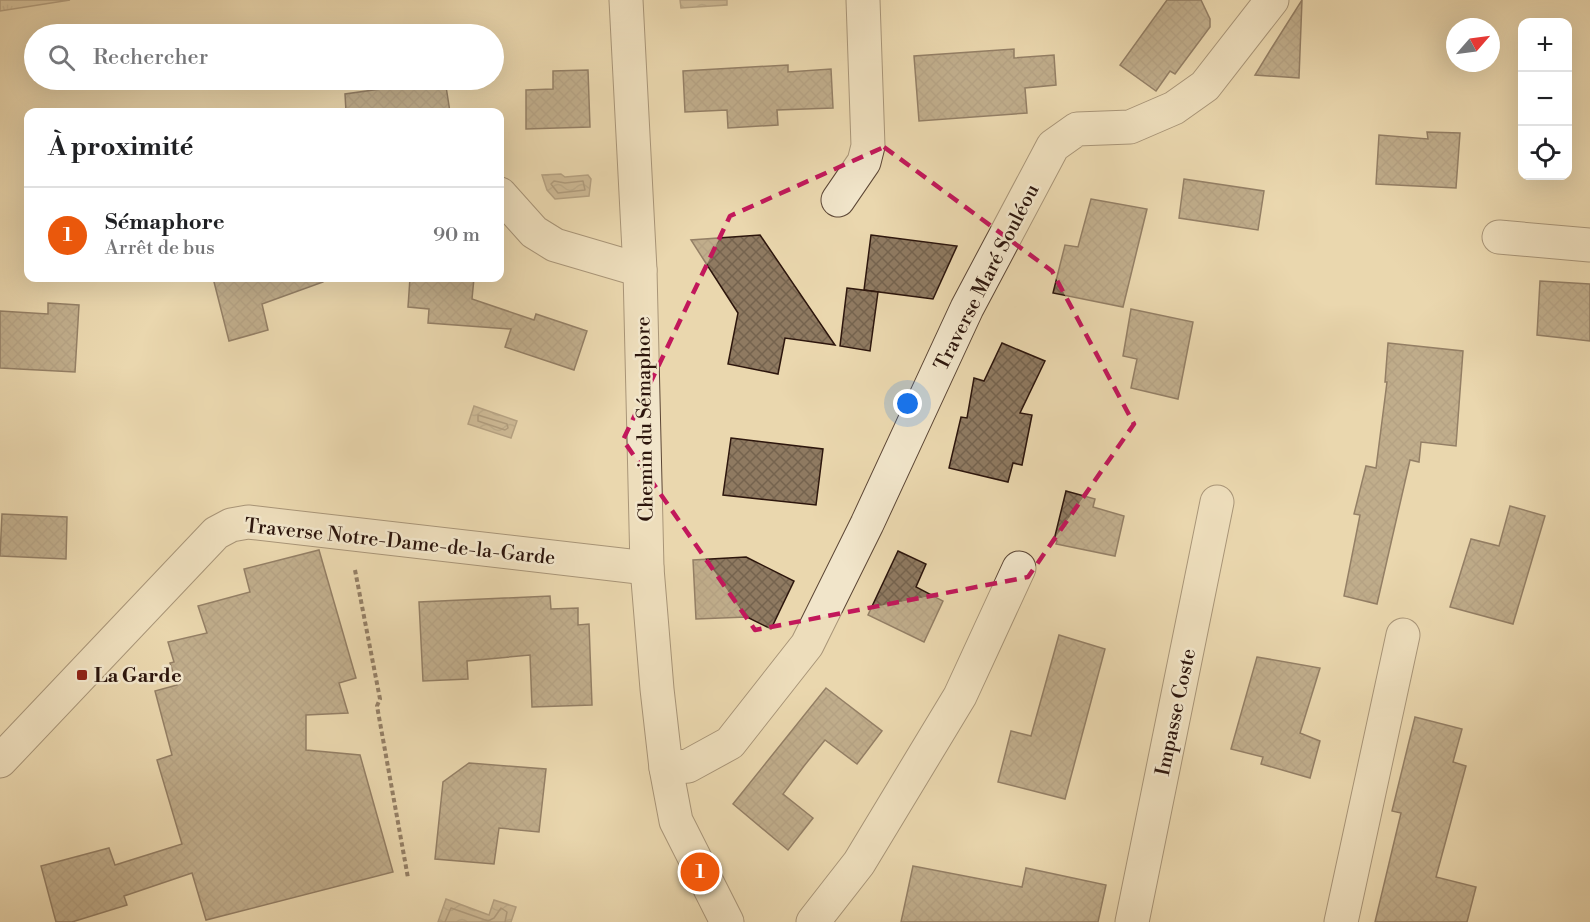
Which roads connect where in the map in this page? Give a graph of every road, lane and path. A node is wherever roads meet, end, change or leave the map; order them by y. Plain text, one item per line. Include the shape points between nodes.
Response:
1 (626, 0) edge
2 (863, 0) edge
3 (1272, 0) edge
4 (504, 198) edge
5 (838, 200) dead end
6 (1499, 237) dead end
7 (1590, 245) edge
8 (640, 270) junction
9 (1217, 501) dead end
10 (348, 534) junction
11 (647, 568) junction
12 (1019, 568) dead end
13 (1403, 635) dead end
14 (0, 761) edge
15 (666, 768) junction
16 (408, 878) dead end
17 (727, 922) edge
18 (813, 922) edge
19 (1132, 922) edge
20 (1341, 922) edge

1 - 8 street, Chemin du Sémaphore
2 - 5 street via 868,146 864,162
3 - 15 street, Traverse Maré Souléou via 1205,86 1174,108 1130,127 1077,129 1053,146 967,308 807,645 730,743 688,766
4 - 8 street via 534,232 555,245
6 - 7 street
8 - 11 street, Chemin du Sémaphore
9 - 19 street, Impasse Coste
10 - 11 street, Traverse Notre-Dame-de-la-Garde
10 - 14 street, Traverse Notre-Dame-de-la-Garde via 248,522 216,533
10 - 16 path via 380,699 377,706
11 - 15 street, Chemin du Sémaphore
12 - 18 street via 960,696 859,863
13 - 20 street
15 - 17 street, Chemin du Sémaphore via 676,821

